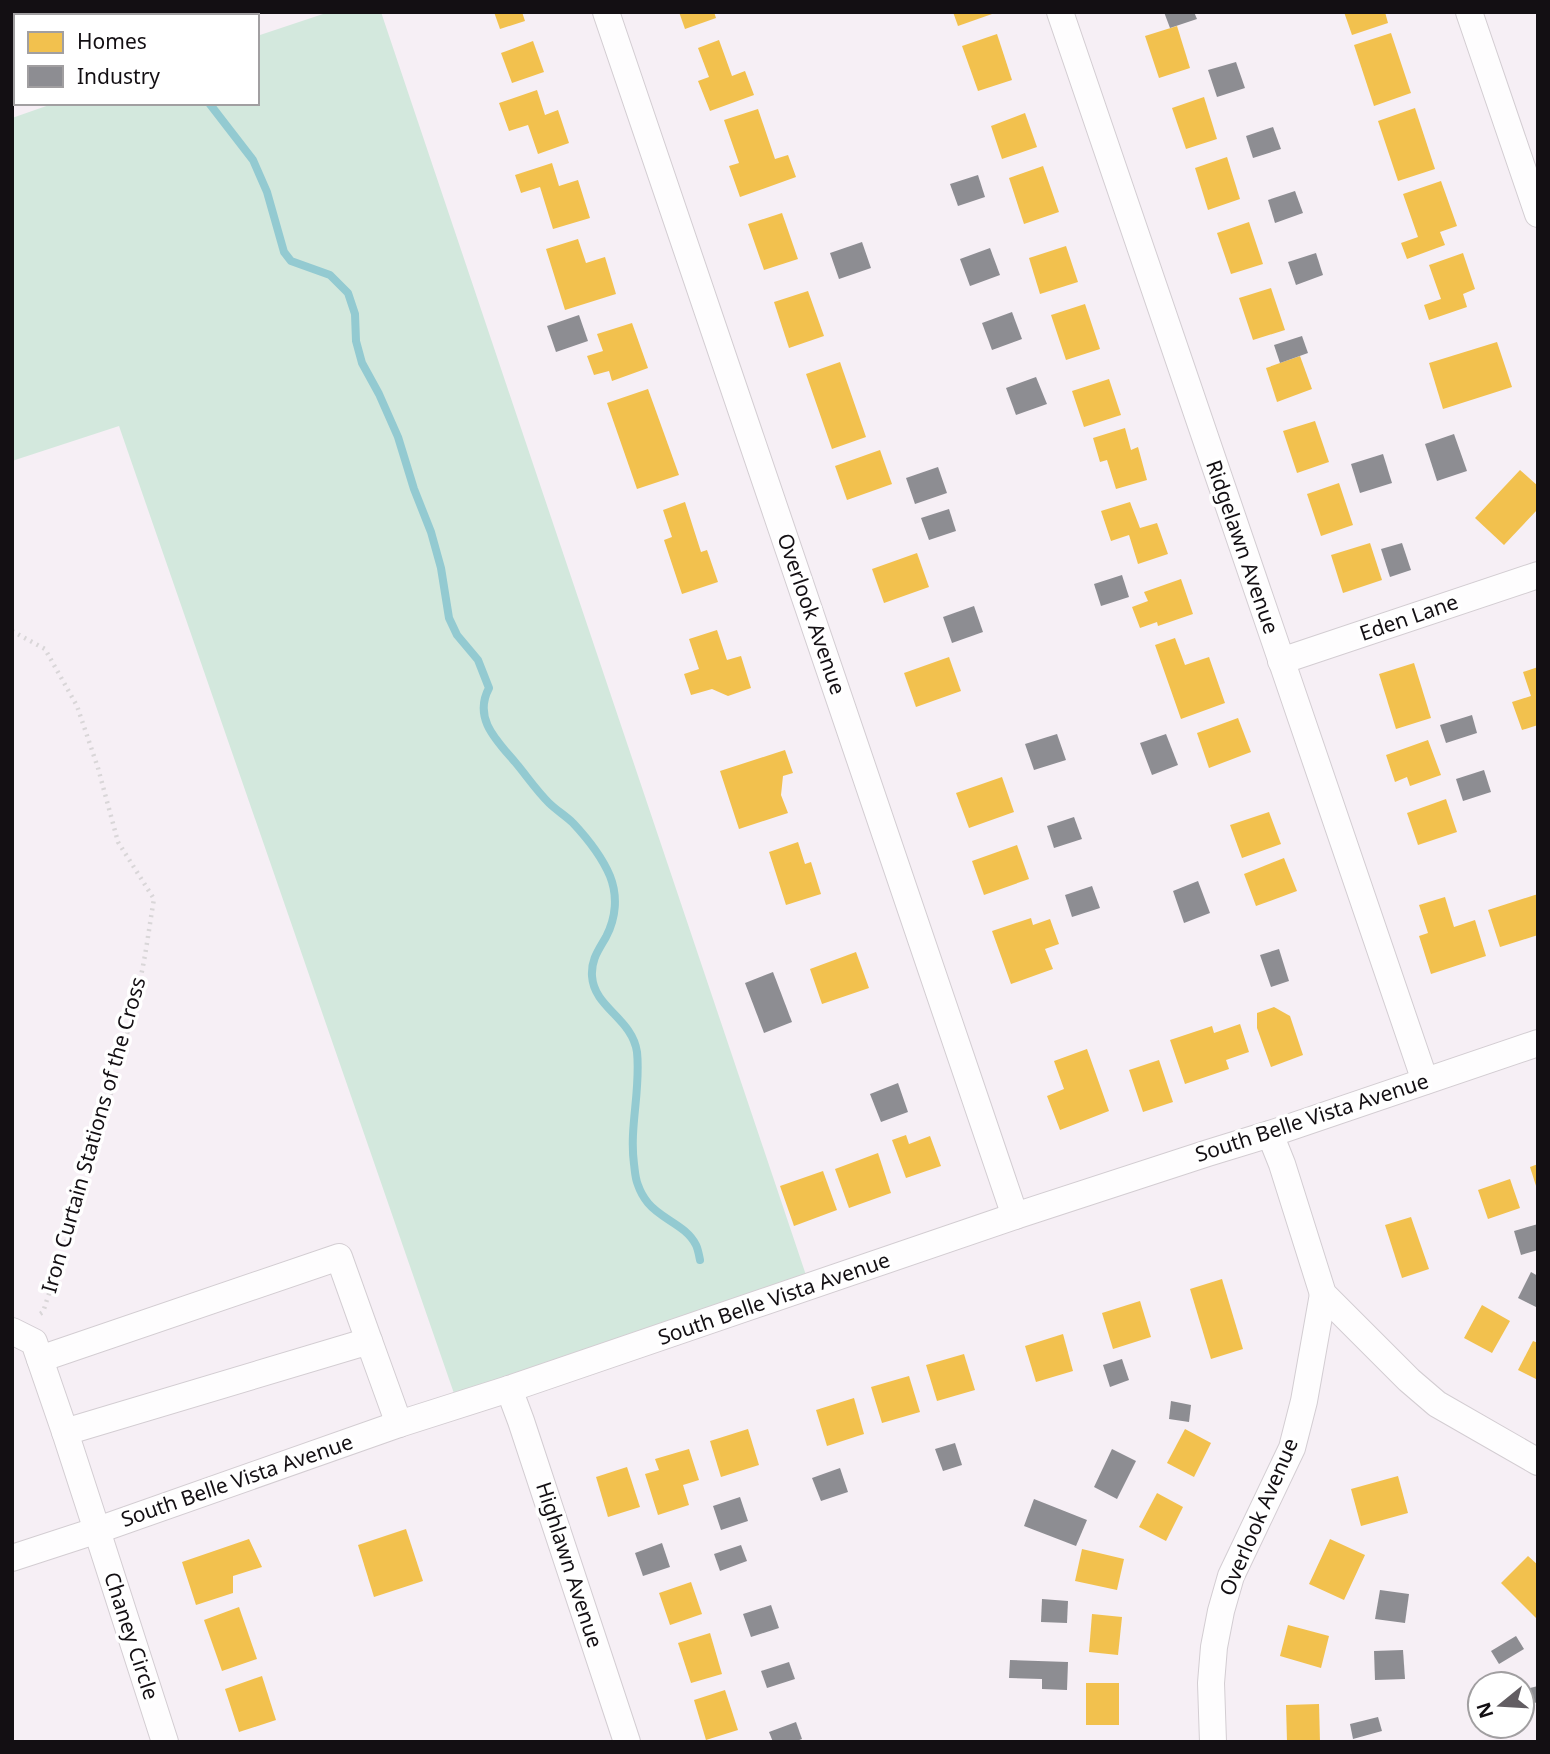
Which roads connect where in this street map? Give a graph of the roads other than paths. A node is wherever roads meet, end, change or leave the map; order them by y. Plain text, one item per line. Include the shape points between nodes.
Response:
1 (606, 12) edge
2 (1060, 12) edge
3 (1469, 12) edge
4 (1538, 214) edge
5 (1538, 575) edge
6 (1281, 661) junction
7 (1538, 1043) edge
8 (1425, 1081) junction
9 (1270, 1134) junction
10 (1015, 1216) junction
11 (1323, 1294) junction
12 (12, 1331) edge
13 (369, 1341) junction
14 (40, 1359) junction
15 (509, 1388) junction
16 (399, 1424) junction
17 (65, 1432) junction
18 (1538, 1462) edge
19 (98, 1530) junction
20 (12, 1558) edge
21 (165, 1742) edge
22 (627, 1742) edge
23 (1213, 1742) edge

1 - 10 street, Overlook Avenue
2 - 6 street, Ridgelawn Avenue
3 - 4 street
5 - 6 street, Eden Lane
6 - 8 street, Ridgelawn Avenue
7 - 8 street, South Belle Vista Avenue
8 - 9 street, South Belle Vista Avenue
9 - 10 street, South Belle Vista Avenue
9 - 11 street
10 - 15 street, South Belle Vista Avenue
11 - 18 street via 1437,1404
11 - 23 street, Overlook Avenue via 1292,1448 1231,1576 1221,1611 1211,1683
12 - 14 street via 34,1342
13 - 14 street via 339,1257
13 - 16 street
13 - 17 street
14 - 17 street, Chaney Circle
15 - 16 street, South Belle Vista Avenue
15 - 22 street, Highlawn Avenue
16 - 19 street, South Belle Vista Avenue
17 - 19 street, Chaney Circle
19 - 20 street, South Belle Vista Avenue
19 - 21 street, Chaney Circle

